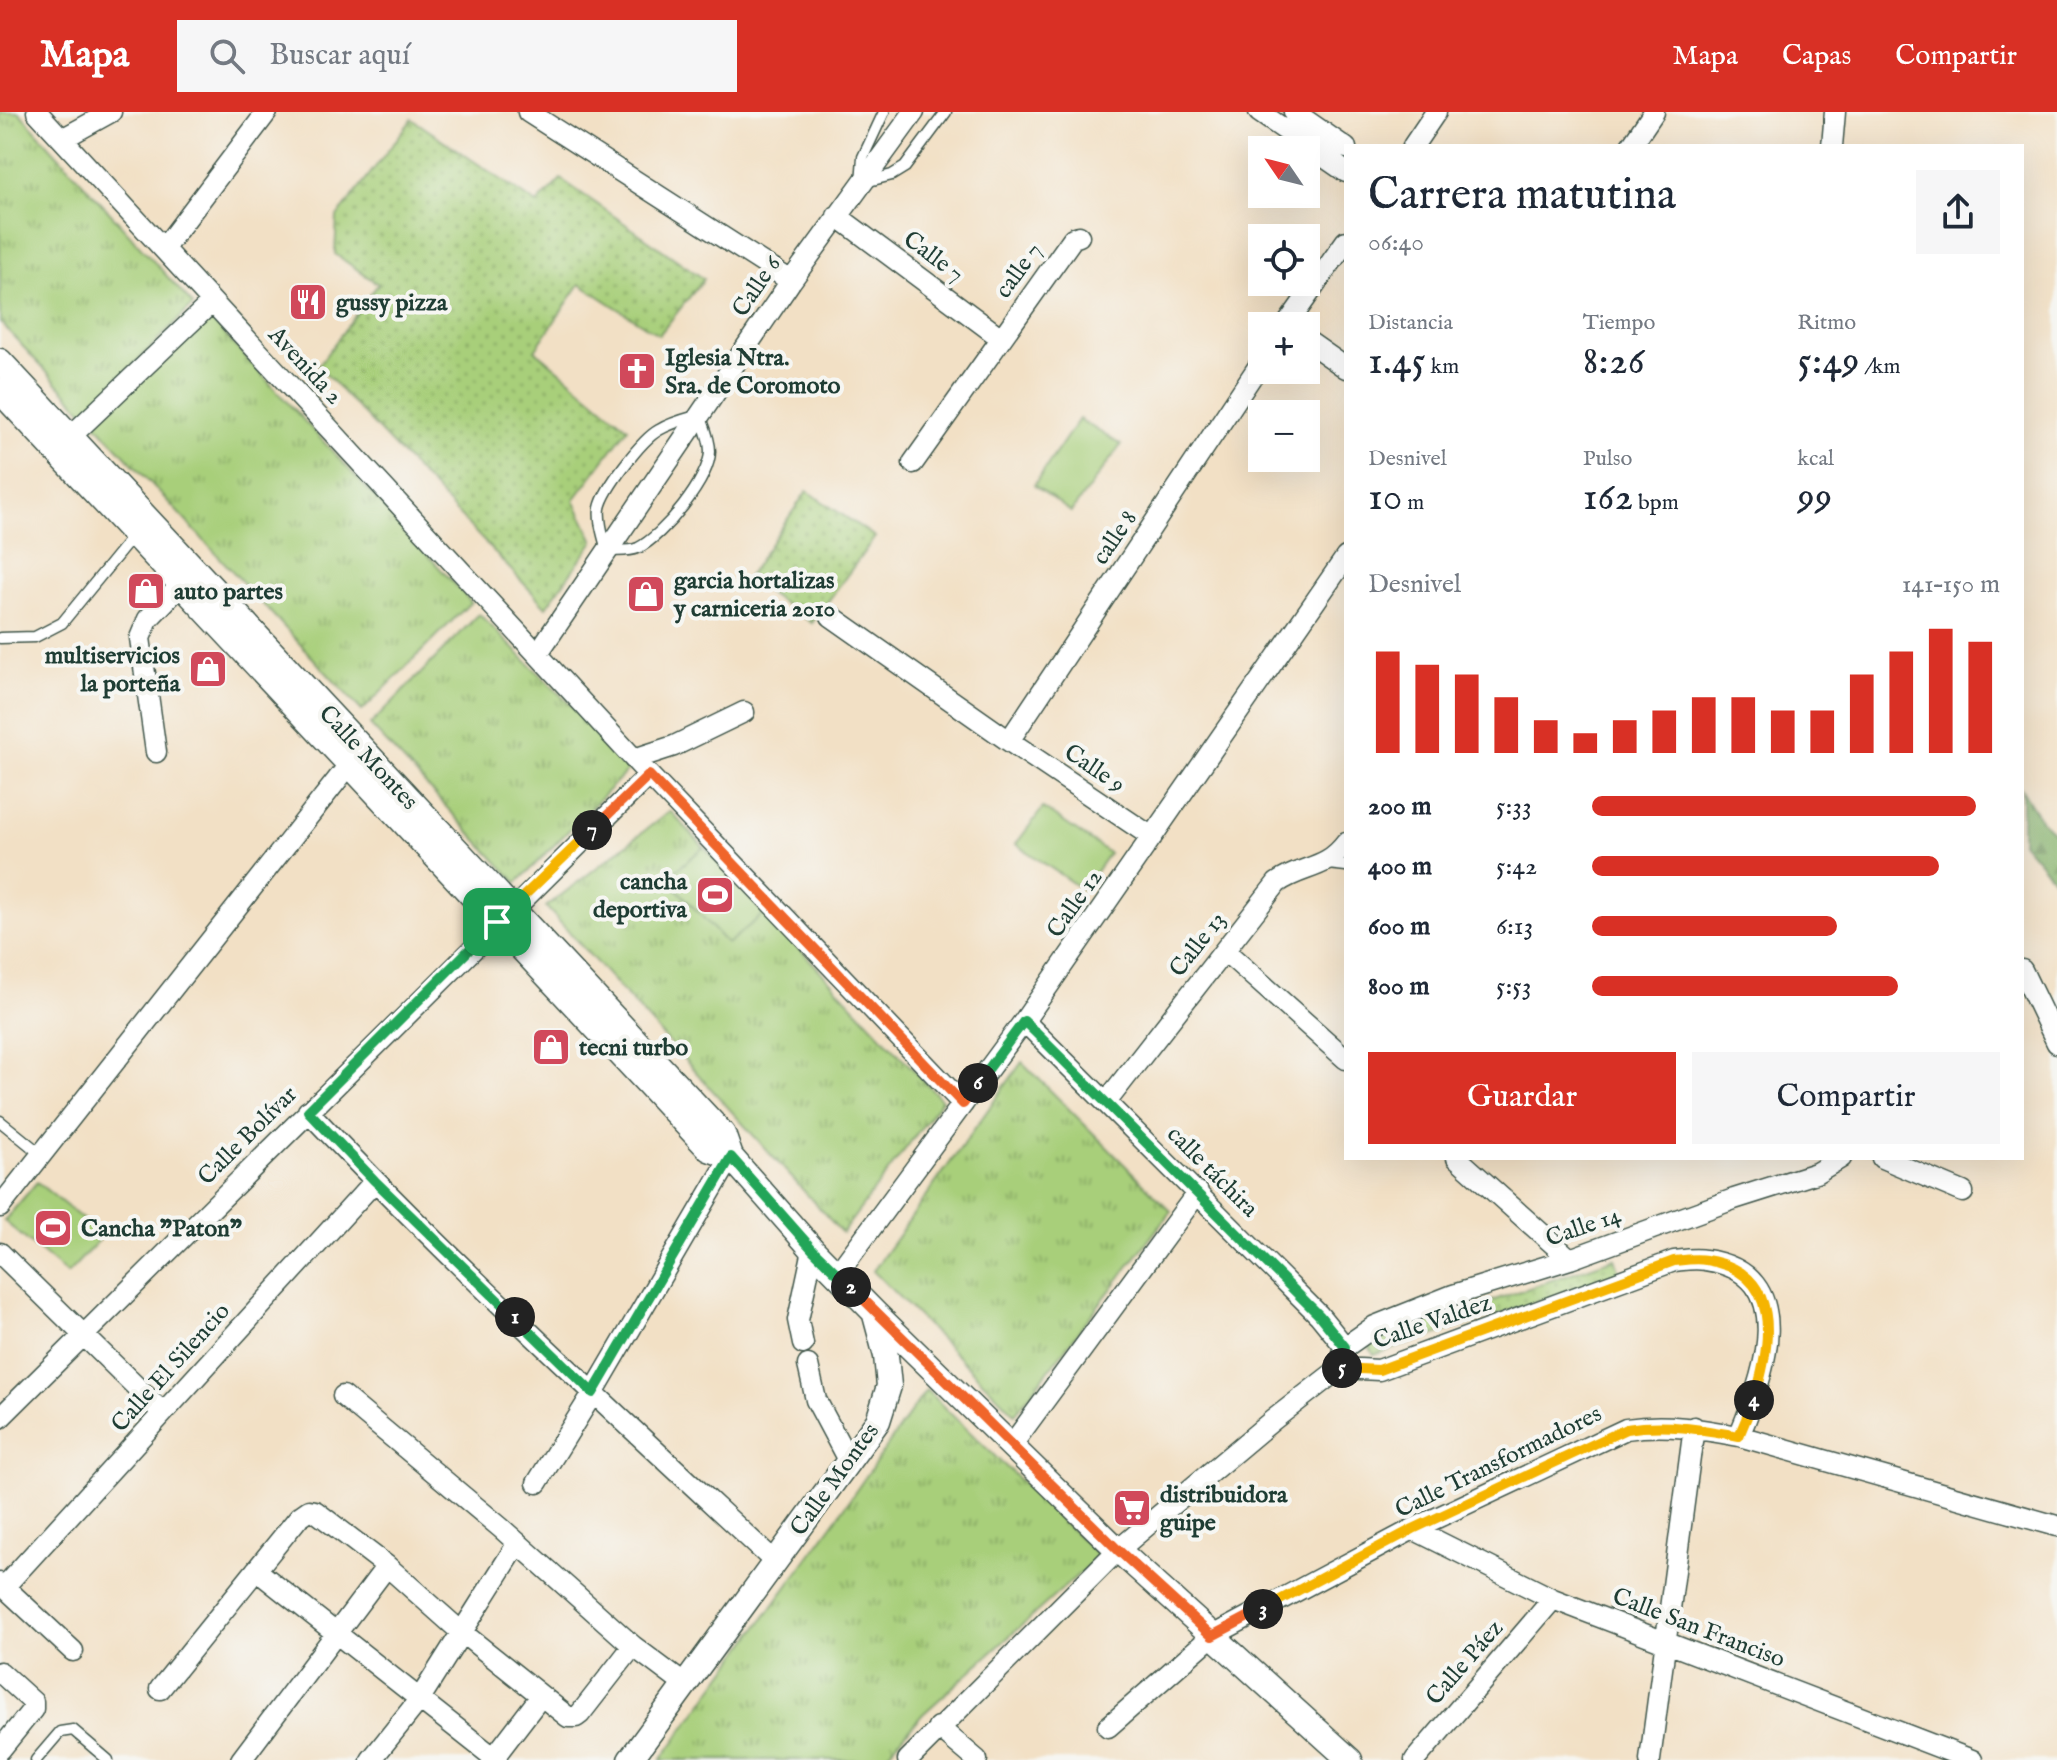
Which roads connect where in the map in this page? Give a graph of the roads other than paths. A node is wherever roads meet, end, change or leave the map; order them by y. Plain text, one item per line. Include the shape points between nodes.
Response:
1 (37, 112) edge
2 (111, 112) edge
3 (267, 112) edge
4 (528, 112) edge
5 (884, 112) edge
6 (914, 112) edge
7 (946, 112) edge
8 (1259, 112) edge
9 (1294, 112) edge
10 (1436, 112) edge
11 (1654, 112) edge
12 (1835, 112) edge
13 (62, 139) junction
14 (1414, 144) edge
15 (1632, 144) edge
16 (1832, 144) edge
17 (1344, 147) edge
18 (1344, 171) edge
19 (861, 183) junction
20 (837, 216) junction
21 (1079, 236) dead end
22 (1344, 244) edge
23 (164, 248) junction
24 (791, 281) junction
25 (212, 302) junction
26 (1296, 312) edge
27 (1001, 338) junction
28 (1320, 350) edge
29 (0, 361) edge
30 (1344, 367) edge
31 (1248, 382) edge
32 (0, 391) edge
33 (700, 415) junction
34 (70, 437) junction
35 (913, 463) dead end
36 (134, 535) junction
37 (607, 551) junction
38 (1344, 560) edge
39 (180, 586) junction
40 (831, 616) dead end
41 (0, 638) edge
42 (538, 653) junction
43 (744, 712) dead end
44 (1009, 741) junction
45 (156, 752) dead end
46 (634, 759) junction
47 (349, 765) junction
48 (649, 775) junction
49 (1152, 837) junction
50 (1336, 865) edge
51 (504, 915) junction
52 (1225, 951) junction
53 (2024, 974) edge
54 (1024, 1021) junction
55 (2057, 1043) edge
56 (1344, 1057) edge
57 (1107, 1101) junction
58 (963, 1104) junction
59 (308, 1111) junction
60 (0, 1121) edge
61 (42, 1155) junction
62 (731, 1157) junction
63 (1459, 1160) edge
64 (1838, 1160) edge
65 (1887, 1160) edge
66 (375, 1181) junction
67 (1198, 1192) junction
68 (1963, 1192) dead end
69 (0, 1207) edge
70 (813, 1250) junction
71 (0, 1253) edge
72 (1570, 1259) junction
73 (838, 1273) junction
74 (875, 1313) junction
75 (82, 1336) junction
76 (803, 1344) dead end
77 (1345, 1347) junction
78 (808, 1365) dead end
79 (1340, 1368) junction
80 (593, 1393) junction
81 (343, 1396) dead end
82 (163, 1413) junction
83 (0, 1418) edge
84 (1694, 1427) junction
85 (1739, 1436) junction
86 (1011, 1446) junction
87 (849, 1462) junction
88 (537, 1483) dead end
89 (2057, 1526) edge
90 (1413, 1529) junction
91 (518, 1543) junction
92 (1118, 1550) junction
93 (774, 1561) junction
94 (387, 1566) junction
95 (256, 1570) junction
96 (2, 1585) edge
97 (1553, 1599) junction
98 (460, 1631) junction
99 (337, 1634) junction
100 (1212, 1636) junction
101 (1666, 1642) junction
102 (633, 1646) junction
103 (73, 1651) dead end
104 (0, 1672) edge
105 (685, 1685) junction
106 (160, 1689) dead end
107 (541, 1696) junction
108 (419, 1700) junction
109 (938, 1727) junction
110 (1108, 1727) dead end
111 (0, 1750) edge
112 (495, 1759) edge
113 (36, 1760) edge
114 (108, 1760) edge
115 (241, 1760) edge
116 (371, 1760) edge
117 (630, 1760) edge
118 (908, 1760) edge
119 (977, 1760) edge
120 (1350, 1760) edge
121 (1415, 1760) edge
122 (1650, 1760) edge
123 (1972, 1760) edge

1 - 13 street, Avenida 2
2 - 13 street
3 - 23 street
4 - 24 street
5 - 19 lane via 863,157
6 - 19 street, Calle 6
7 - 19 lane via 905,167
8 - 18 street
9 - 17 street
10 - 14 street
11 - 15 street
12 - 16 street
13 - 23 street, Avenida 2
19 - 20 street, Calle 6
20 - 24 street, Calle 6
20 - 27 street, Calle 7
21 - 27 street, calle 7
22 - 26 street
23 - 25 street, Avenida 2
24 - 33 street, Calle 6
25 - 34 street
25 - 42 street, Avenida 2
27 - 35 street, calle 7
28 - 30 street
29 - 34 street, Calle Montes
31 - 44 street, calle 8
32 - 36 street, Calle Montes
33 - 37 street, Calle 6
33 - 37 lane via 646,439 611,486 600,507
33 - 37 lane via 710,451 707,469 680,509 635,550
34 - 51 street, Calle Montes
36 - 39 street, Calle Montes
36 - 41 lane via 62,623 35,637
37 - 42 street, Calle 6
38 - 49 street, Calle 12
39 - 45 street via 148,619 140,638
39 - 47 street, Calle Montes
40 - 44 street, Calle 9
42 - 46 street, Avenida 2
43 - 46 street
44 - 49 street, Calle 9
46 - 48 street, Avenida 2
47 - 51 street, Calle Montes
47 - 61 street
48 - 51 street, Calle Bolívar
48 - 58 street, Avenida 2
49 - 54 street, Calle 12
50 - 52 street, Calle 13 via 1292,873 1277,883
51 - 59 street, Calle Bolívar
51 - 62 street, Calle Montes via 709,1149
52 - 56 street
52 - 57 street, Calle 13
53 - 55 street
54 - 57 street, calle táchira
54 - 58 street, Calle 12
57 - 67 street, calle táchira
58 - 73 street, Calle 12
59 - 66 street
59 - 75 street, Calle Bolívar
60 - 61 lane
61 - 69 street
62 - 70 street, Calle Montes
62 - 80 street
63 - 72 street
64 - 72 street, Calle 14 via 1816,1173
65 - 68 street
66 - 80 street
66 - 82 street, Calle El Silencio
67 - 77 street, calle táchira
67 - 86 street
70 - 73 street, Calle Montes
70 - 76 street via 798,1320
71 - 75 street
72 - 77 street, Calle 14 via 1453,1295 1375,1326
73 - 74 street, Calle Montes
74 - 86 street
74 - 87 street, Calle Montes via 889,1386 878,1421
75 - 82 street
75 - 83 street, Calle Bolívar
77 - 79 street
78 - 87 street via 816,1400
79 - 85 street, Calle Valdez via 1379,1370 1674,1261 1705,1260 1739,1271 1759,1288 1769,1324 1766,1361
79 - 92 street
80 - 88 street
80 - 93 street
81 - 91 street
82 - 96 street, Calle El Silencio
84 - 85 street, Calle Transformadores
84 - 90 street, Calle Transformadores via 1626,1429
84 - 101 street
85 - 89 street, Calle Transformadores
86 - 92 street
87 - 93 street, Calle Montes
90 - 97 street, Calle San Franciso
90 - 100 street, Calle Transformadores
91 - 98 street
91 - 102 street
92 - 100 street
92 - 109 street
93 - 105 street, Calle Montes
94 - 95 street via 309,1510
94 - 98 street
94 - 99 street
95 - 99 street
95 - 106 street
96 - 103 street
97 - 101 street, Calle San Franciso
97 - 121 street, Calle Páez
98 - 107 street
98 - 108 street
99 - 108 street
99 - 115 street
100 - 110 street, Calle Transformadores
100 - 120 street
101 - 122 street
101 - 123 street, Calle San Franciso
102 - 105 street
102 - 107 street via 576,1717 568,1717
104 - 111 street via 33,1702
105 - 117 street, Calle Montes
107 - 112 street
108 - 112 street
108 - 116 street
109 - 118 street
109 - 119 street
113 - 114 lane via 60,1732 73,1730

